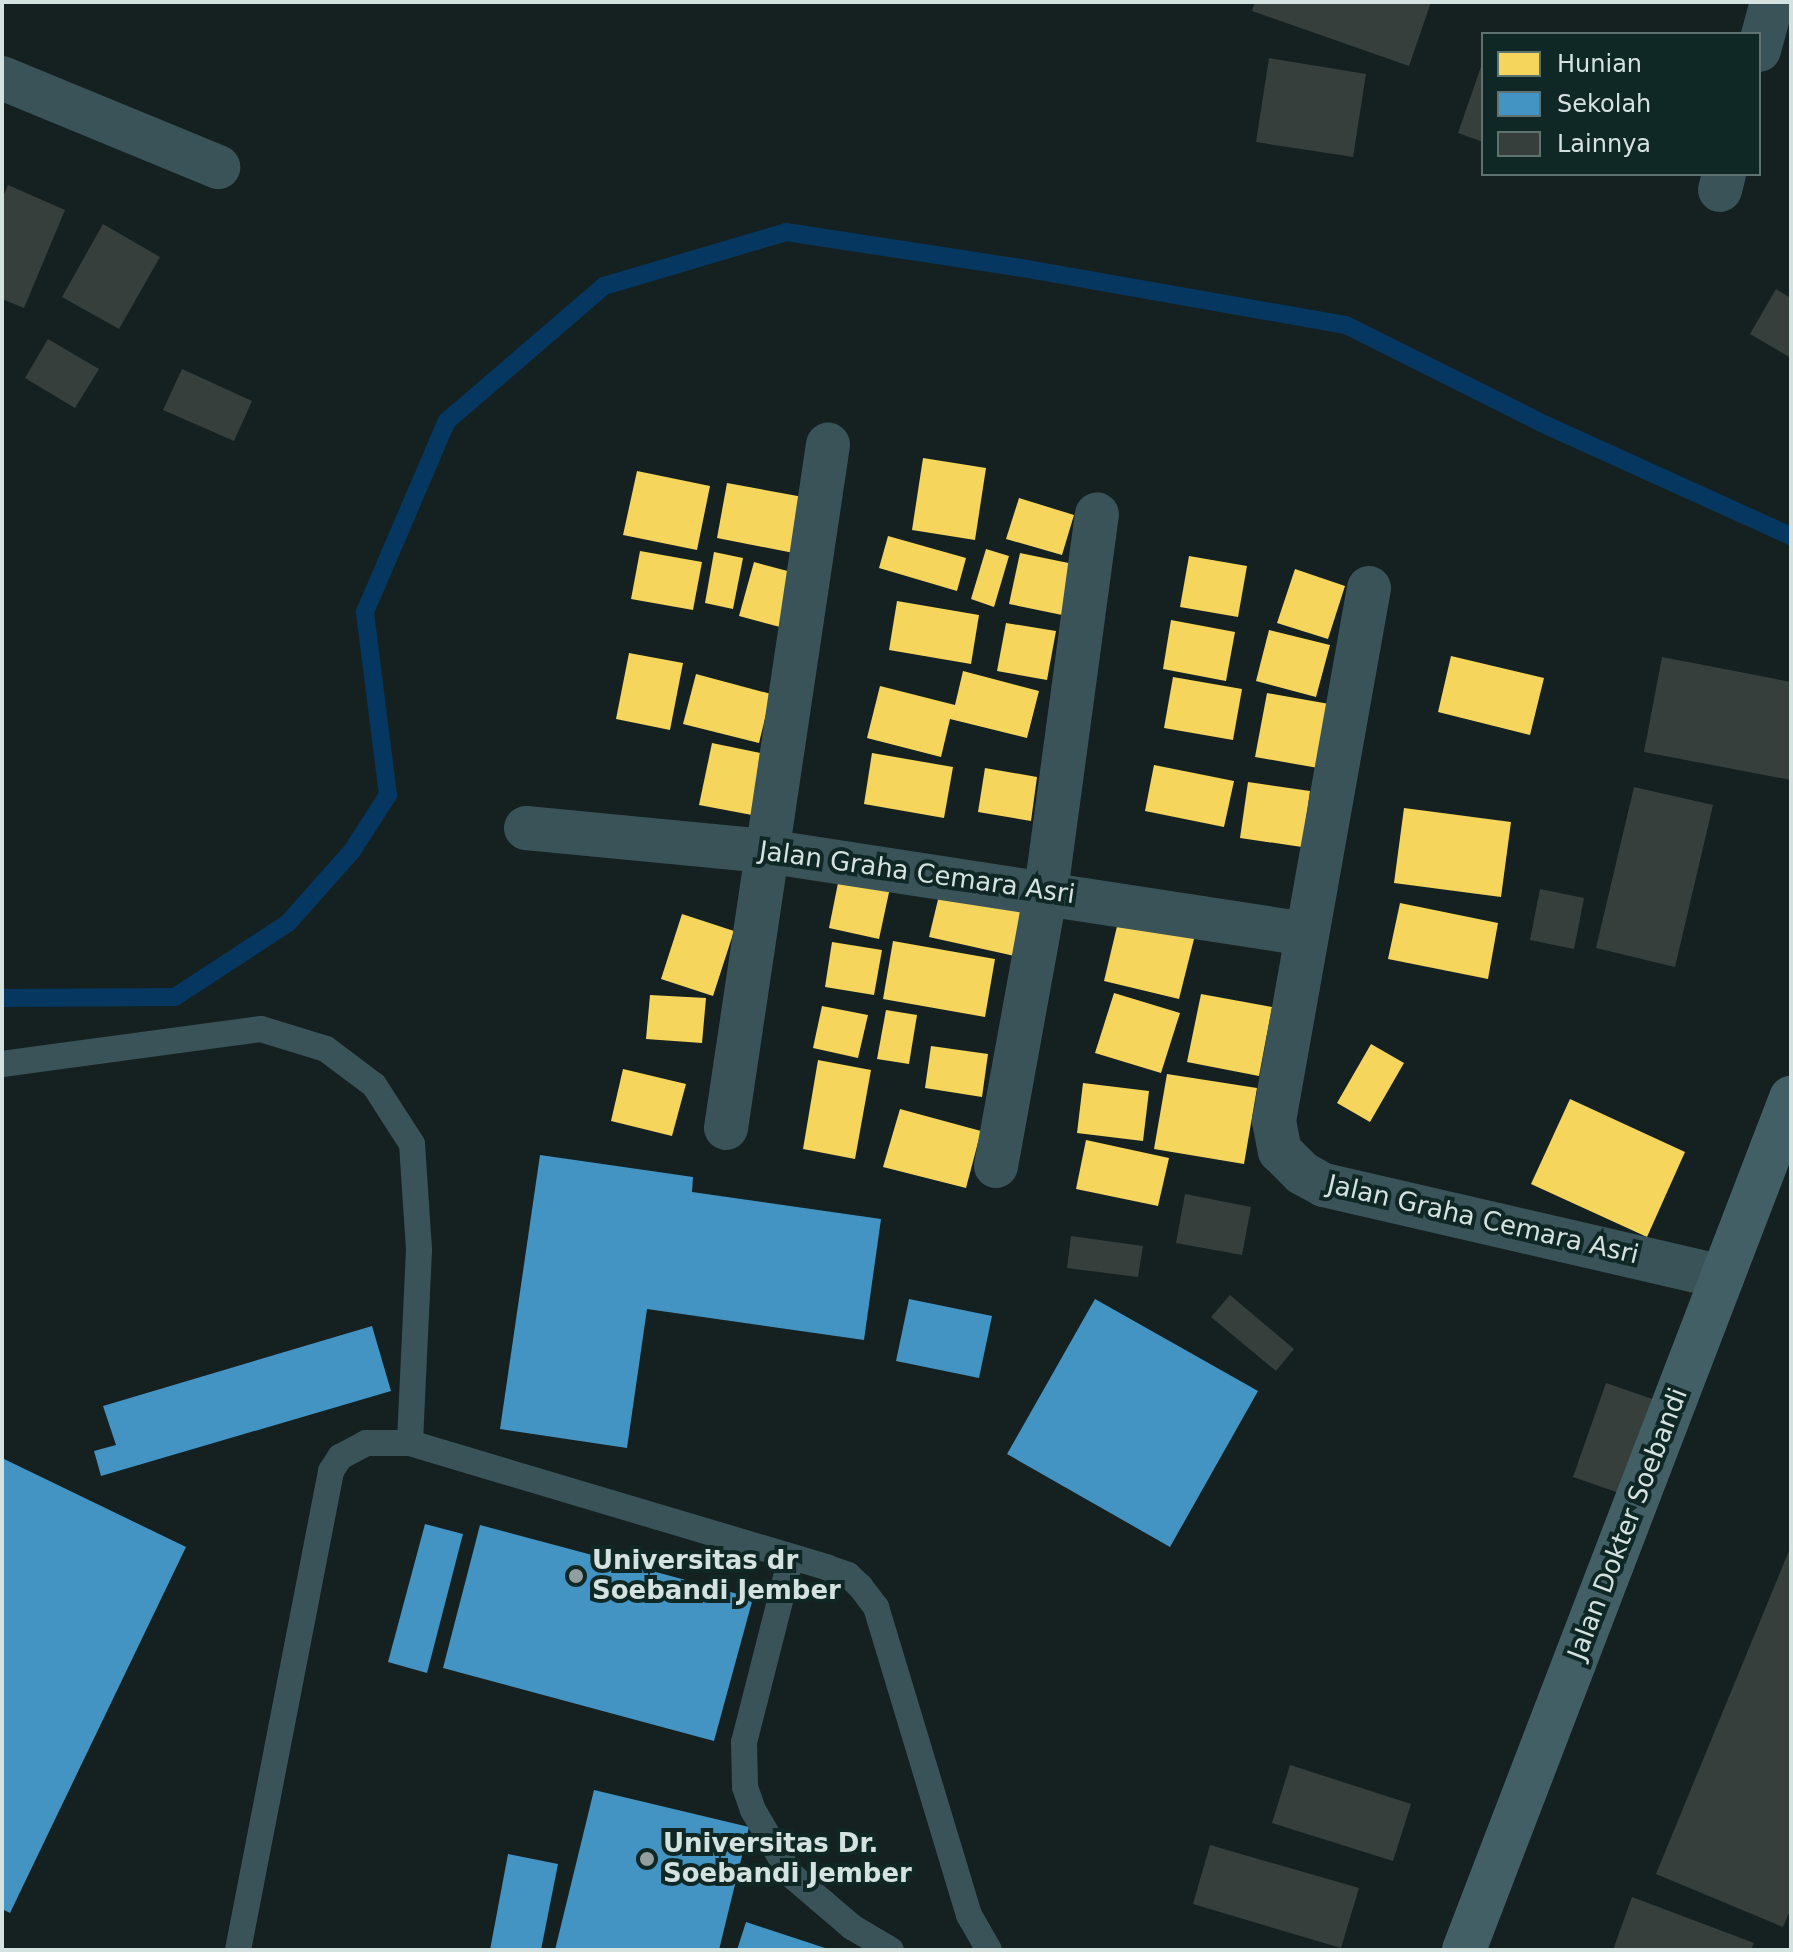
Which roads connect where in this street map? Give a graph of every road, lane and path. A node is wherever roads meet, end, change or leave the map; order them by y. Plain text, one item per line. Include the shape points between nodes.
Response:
1 (1772, 2) edge
2 (1761, 43) edge
3 (2, 78) edge
4 (218, 167) dead end
5 (828, 445) dead end
6 (1097, 514) dead end
7 (1369, 588) dead end
8 (526, 828) dead end
9 (766, 851) junction
10 (1046, 891) junction
11 (1306, 934) junction
12 (2, 1064) edge
13 (1791, 1098) edge
14 (726, 1128) dead end
15 (996, 1166) dead end
16 (1723, 1277) junction
17 (410, 1443) junction
18 (791, 1558) junction
19 (238, 1950) edge
20 (891, 1950) edge
21 (989, 1950) edge
22 (1464, 1950) edge

1 - 2 street
3 - 4 street
5 - 9 street
6 - 10 street
7 - 11 street, Jalan Graha Cemara Asri
8 - 9 street, Jalan Graha Cemara Asri
9 - 10 street, Jalan Graha Cemara Asri
9 - 14 street
10 - 11 street, Jalan Graha Cemara Asri
10 - 15 street
11 - 16 street, Jalan Graha Cemara Asri via 1274,1121 1280,1151 1302,1173 1324,1185
12 - 17 lane via 261,1029 326,1049 374,1085 412,1144 419,1250
13 - 16 main road, Jalan Dokter Soebandi
16 - 22 main road, Jalan Dokter Soebandi
17 - 18 lane
17 - 19 lane via 366,1443 340,1457 331,1471
18 - 20 lane via 744,1742 745,1787 790,1874 842,1920
18 - 21 lane via 848,1575 876,1607 969,1915

